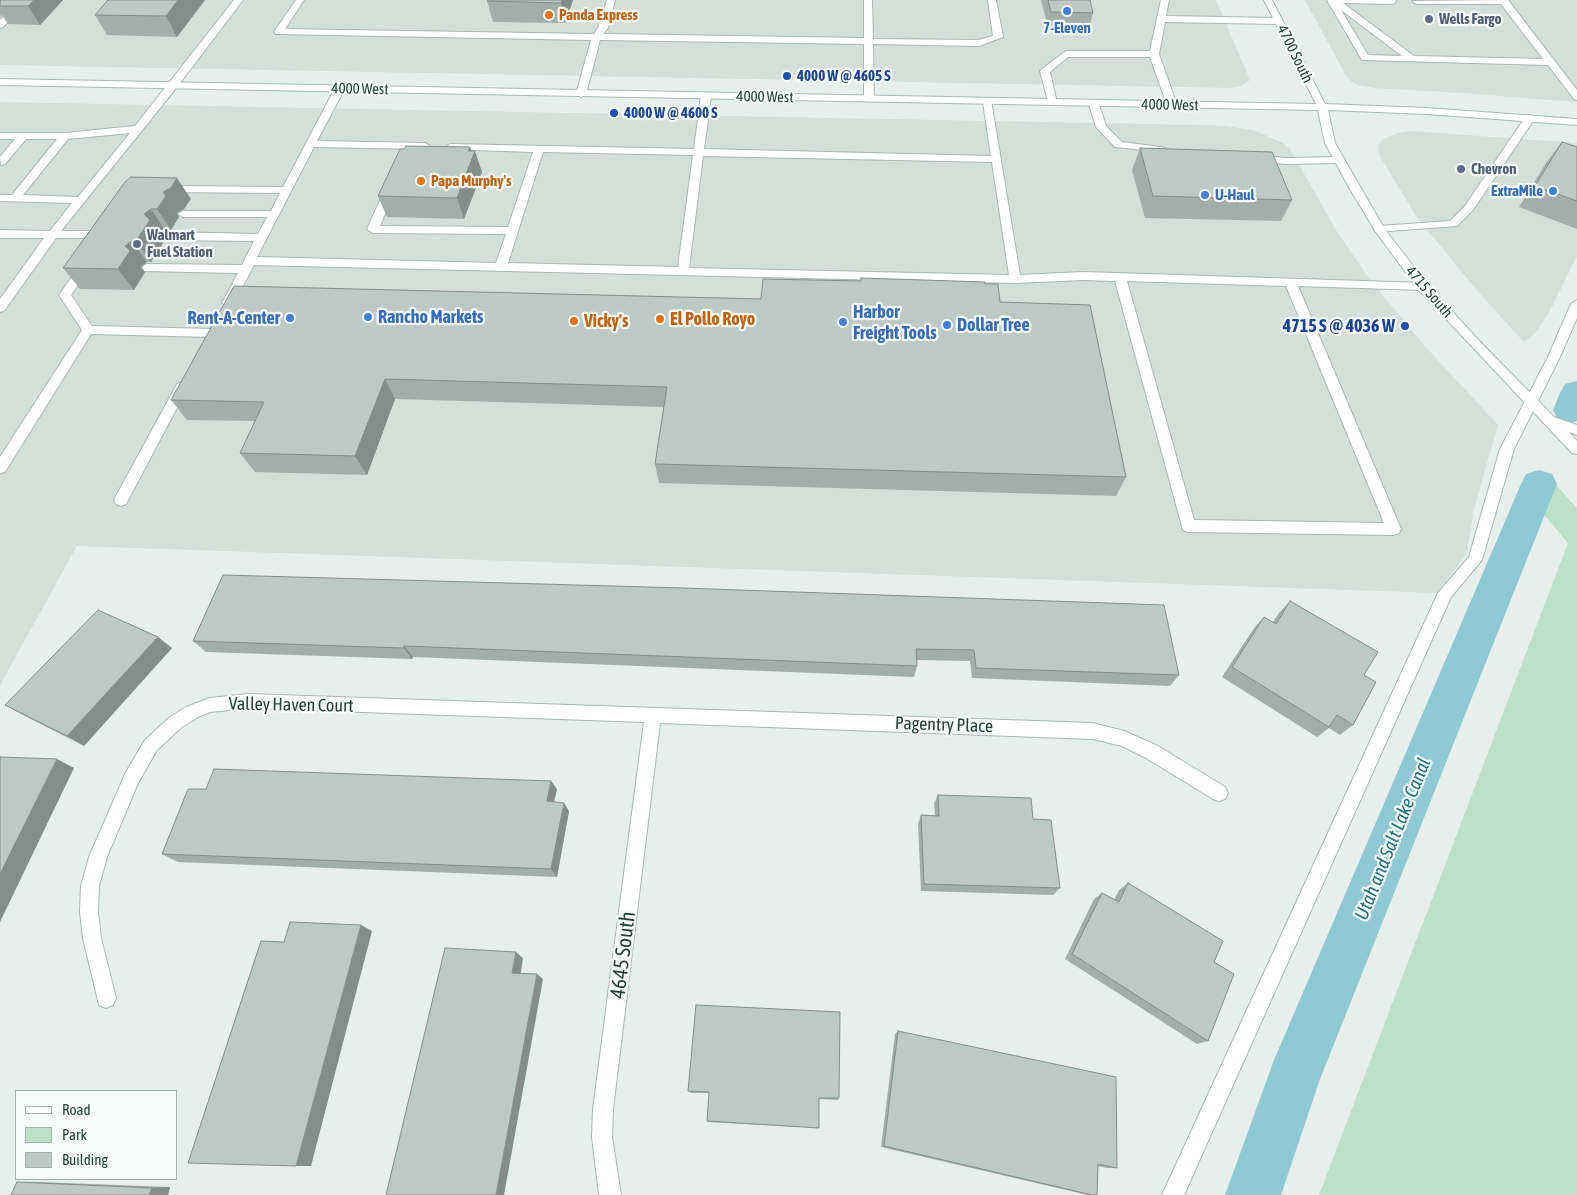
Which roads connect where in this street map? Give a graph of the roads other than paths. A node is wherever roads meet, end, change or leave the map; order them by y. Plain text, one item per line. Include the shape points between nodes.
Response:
1 (25, 0) edge
2 (240, 0) edge
3 (300, 0) edge
4 (611, 0) edge
5 (868, 0) edge
6 (992, 0) edge
7 (1165, 0) edge
8 (1268, 0) edge
9 (1392, 1) dead end
10 (1416, 1) dead end
11 (1504, 1) edge
12 (1334, 2) edge
13 (1161, 19) junction
14 (1278, 21) junction
15 (0, 25) edge
16 (596, 38) junction
17 (869, 42) junction
18 (1154, 54) junction
19 (1397, 59) junction
20 (1412, 59) junction
21 (1550, 62) junction
22 (0, 82) edge
23 (174, 85) junction
24 (340, 88) junction
25 (581, 94) junction
26 (706, 96) junction
27 (1577, 97) edge
28 (869, 99) junction
29 (988, 102) junction
30 (1052, 103) junction
31 (1094, 104) junction
32 (1172, 105) junction
33 (1322, 107) junction
34 (1530, 118) junction
35 (1577, 122) edge
36 (138, 129) junction
37 (23, 136) junction
38 (65, 136) junction
39 (2, 139) edge
40 (312, 144) junction
41 (539, 149) junction
42 (1162, 150) edge
43 (698, 152) junction
44 (1240, 156) edge
45 (996, 159) junction
46 (1339, 160) junction
47 (1, 162) edge
48 (395, 177) edge
49 (157, 189) edge
50 (287, 190) junction
51 (0, 198) edge
52 (14, 199) junction
53 (81, 200) junction
54 (183, 214) dead end
55 (275, 214) junction
56 (1380, 230) junction
57 (513, 231) junction
58 (0, 234) edge
59 (53, 234) junction
60 (110, 235) edge
61 (166, 236) dead end
62 (263, 238) junction
63 (91, 264) edge
64 (249, 265) junction
65 (501, 266) junction
66 (148, 268) dead end
67 (683, 271) junction
68 (1120, 277) junction
69 (1014, 278) junction
70 (1290, 282) junction
71 (1422, 286) junction
72 (1577, 304) edge
73 (0, 308) edge
74 (88, 330) junction
75 (189, 374) edge
76 (1532, 402) junction
77 (1550, 421) junction
78 (1577, 430) edge
79 (1577, 449) edge
80 (0, 468) edge
81 (121, 500) dead end
82 (653, 715) junction
83 (1219, 793) dead end
84 (106, 998) dead end
85 (610, 1195) edge
86 (1173, 1195) edge

1 - 15 street
2 - 23 street
3 - 16 street via 279,32
4 - 16 street via 603,28
5 - 17 street
6 - 17 street via 998,37 979,43
7 - 13 street
8 - 14 street, 4700 South
9 - 12 street
10 - 11 street
11 - 21 street
12 - 19 street
12 - 19 street via 1365,58
12 - 20 street
13 - 14 street
13 - 18 street
14 - 33 street, 4700 South
16 - 17 street
16 - 25 street
17 - 28 street
18 - 30 street via 1066,54 1045,72
18 - 32 street
19 - 20 street
20 - 21 street
21 - 27 street
22 - 23 street, 4000 West
23 - 24 street, 4000 West
23 - 36 street
24 - 25 street, 4000 West
24 - 40 street
25 - 26 street, 4000 West
26 - 28 street, 4000 West
26 - 43 street
28 - 29 street, 4000 West
29 - 30 street, 4000 West
29 - 45 street
30 - 31 street, 4000 West
31 - 32 street, 4000 West
31 - 42 street via 1101,128 1119,145
32 - 33 street, 4000 West
33 - 34 street, 4000 West
33 - 46 street, 4715 South via 1330,143
34 - 35 street, 4000 West
34 - 56 street via 1469,208 1453,224
36 - 38 street
36 - 53 street
37 - 38 street
37 - 39 street
37 - 47 street
38 - 52 street
40 - 41 street via 407,150
40 - 50 street
41 - 43 street
41 - 57 street
43 - 45 street
43 - 67 street
44 - 46 street via 1285,161
45 - 69 street
46 - 56 street, 4715 South
48 - 57 street via 373,229
49 - 50 street
50 - 55 street
51 - 52 street
52 - 53 street
53 - 59 street
54 - 55 street
55 - 62 street
56 - 71 street, 4715 South
57 - 65 street
58 - 59 street
59 - 60 street
59 - 73 street
61 - 62 street
62 - 64 street
63 - 74 street via 65,295
64 - 65 street
64 - 66 street
64 - 74 street via 214,329
65 - 67 street
67 - 69 street
68 - 69 street
68 - 70 street
68 - 70 street via 1188,526 1394,529
70 - 71 street
71 - 76 street, 4715 South
72 - 76 street
74 - 80 street
75 - 81 street
76 - 77 street, 4715 South
76 - 86 street via 1507,449 1475,560 1445,593
77 - 78 street
77 - 79 street, 4715 South
82 - 83 street, Pagentry Place via 1093,731 1124,739 1152,752
82 - 84 street, Valley Haven Court via 249,701 210,705 192,712 163,733 141,760 98,857 90,886 89,912
82 - 85 street, 4645 South via 604,1109 602,1137

